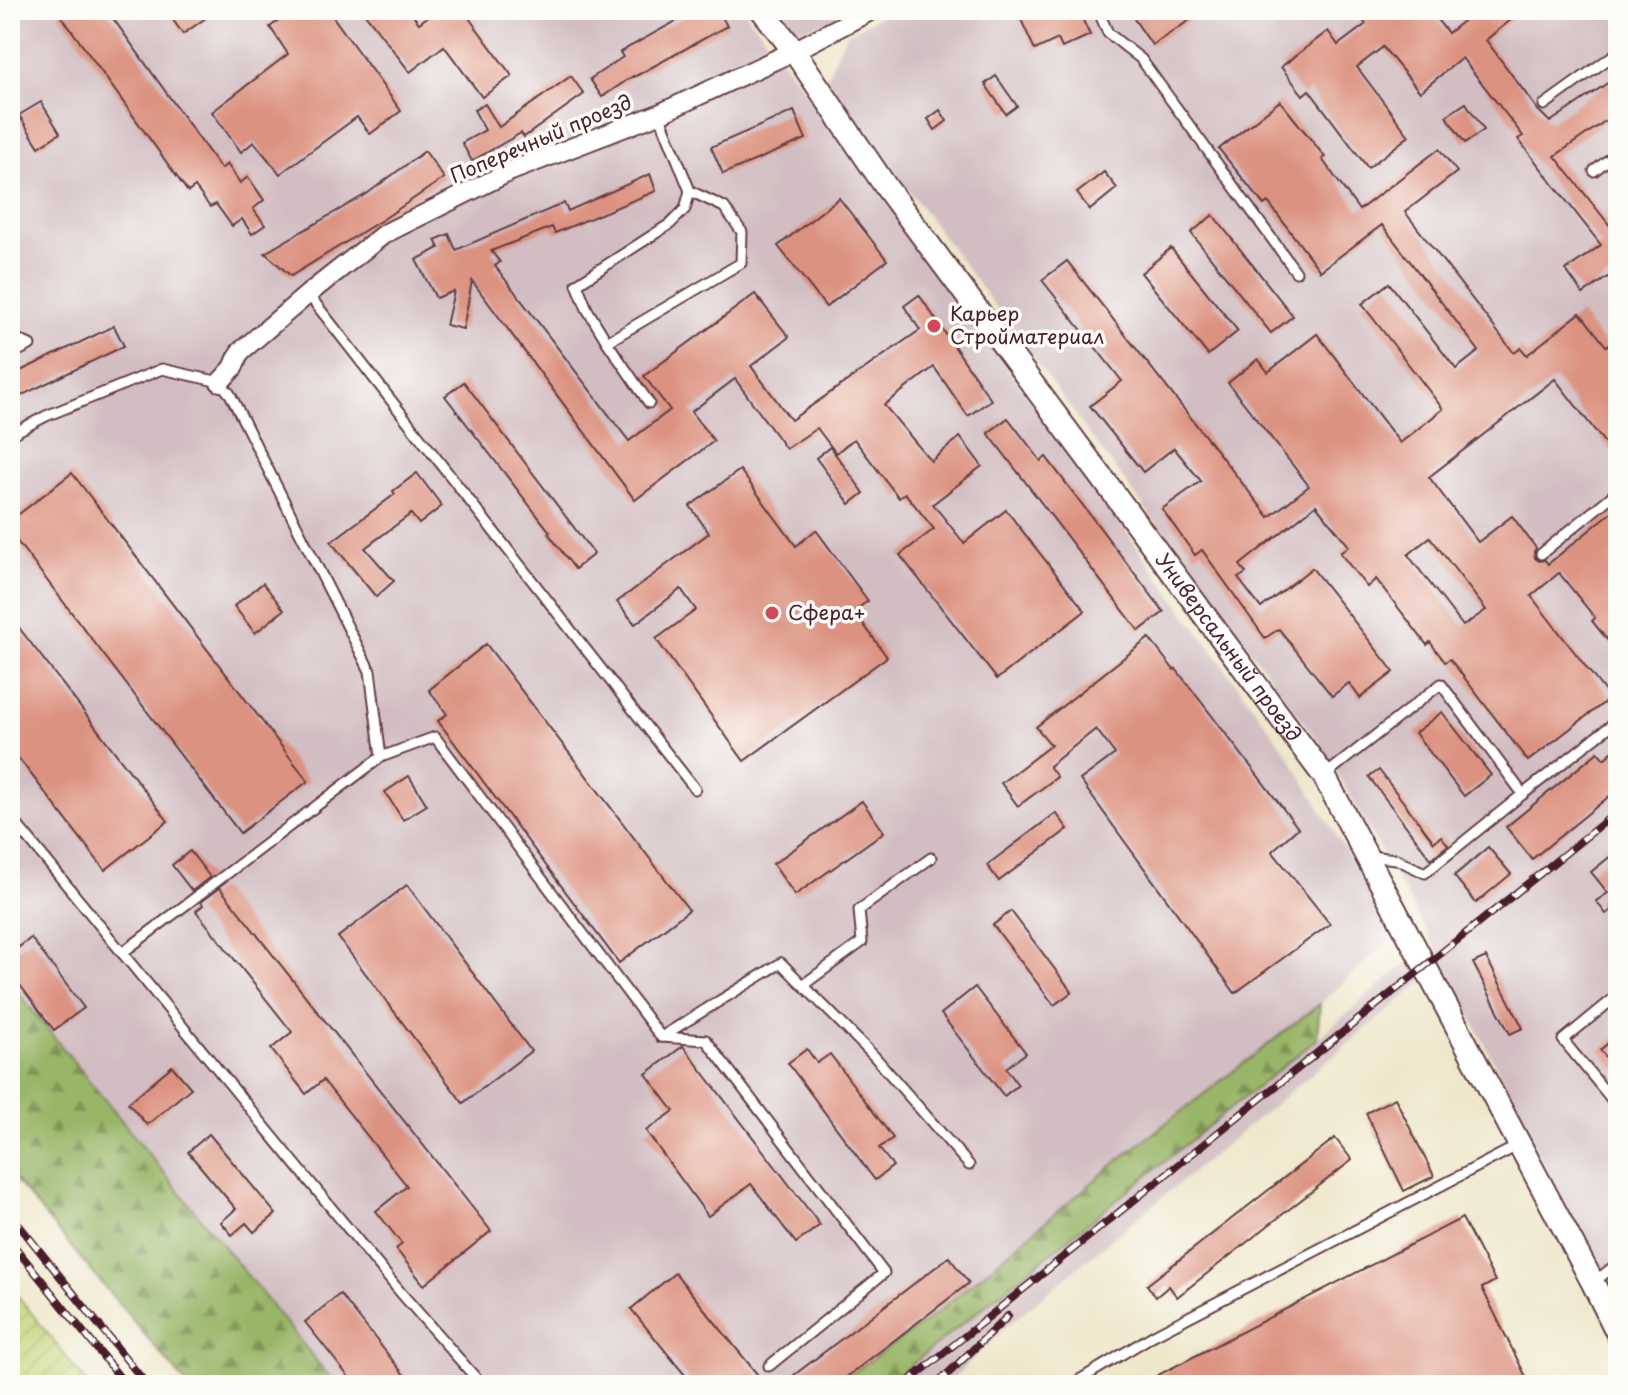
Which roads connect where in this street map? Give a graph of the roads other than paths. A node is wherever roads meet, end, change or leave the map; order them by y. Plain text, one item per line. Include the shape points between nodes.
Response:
1 (762, 10) edge
2 (872, 10) edge
3 (1098, 10) edge
4 (794, 51) junction
5 (1618, 52) edge
6 (1544, 105) dead end
7 (659, 114) junction
8 (1618, 152) edge
9 (1594, 171) dead end
10 (690, 191) junction
11 (1296, 272) dead end
12 (308, 294) junction
13 (10, 336) edge
14 (607, 342) junction
15 (10, 355) edge
16 (220, 382) junction
17 (649, 403) dead end
18 (10, 435) edge
19 (1618, 491) edge
20 (1541, 554) dead end
21 (1618, 720) edge
22 (381, 757) junction
23 (1324, 776) junction
24 (695, 789) dead end
25 (1523, 794) junction
26 (10, 816) edge
27 (1365, 856) junction
28 (931, 858) dead end
29 (122, 953) junction
30 (803, 985) junction
31 (1618, 995) edge
32 (661, 1037) junction
33 (1618, 1107) edge
34 (1519, 1145) junction
35 (969, 1165) dead end
36 (1618, 1263) edge
37 (1593, 1283) junction
38 (1618, 1334) edge
39 (769, 1366) dead end
40 (482, 1385) edge
41 (1071, 1385) edge

1 - 4 street, Универсальный проезд
2 - 4 street, Поперечный проезд
3 - 11 lane via 1108,33 1141,59
4 - 7 street, Поперечный проезд
4 - 23 street, Универсальный проезд via 886,187
5 - 6 lane
7 - 10 lane
7 - 12 street, Поперечный проезд via 511,171 397,228
8 - 9 lane
10 - 14 lane via 685,209 670,224 577,284
10 - 14 lane via 724,207 742,232 741,263
12 - 16 street, Поперечный проезд via 240,352
12 - 24 lane
13 - 15 lane via 30,345
14 - 17 lane
16 - 18 lane via 162,369
16 - 22 lane via 370,671
19 - 20 lane
21 - 25 lane
22 - 29 lane
22 - 32 lane via 435,737
23 - 25 lane via 1441,684
23 - 27 street, Универсальный проезд
25 - 27 lane via 1425,873 1396,859
26 - 29 lane
27 - 34 street, Универсальный проезд
28 - 30 lane via 859,910 862,942
29 - 40 lane
30 - 32 lane via 781,963
30 - 35 lane via 874,1056
31 - 33 lane via 1563,1040
32 - 39 lane via 706,1040 884,1273
34 - 37 street, Универсальный проезд
34 - 41 lane via 1154,1335
36 - 37 lane
37 - 38 street, Универсальный проезд

